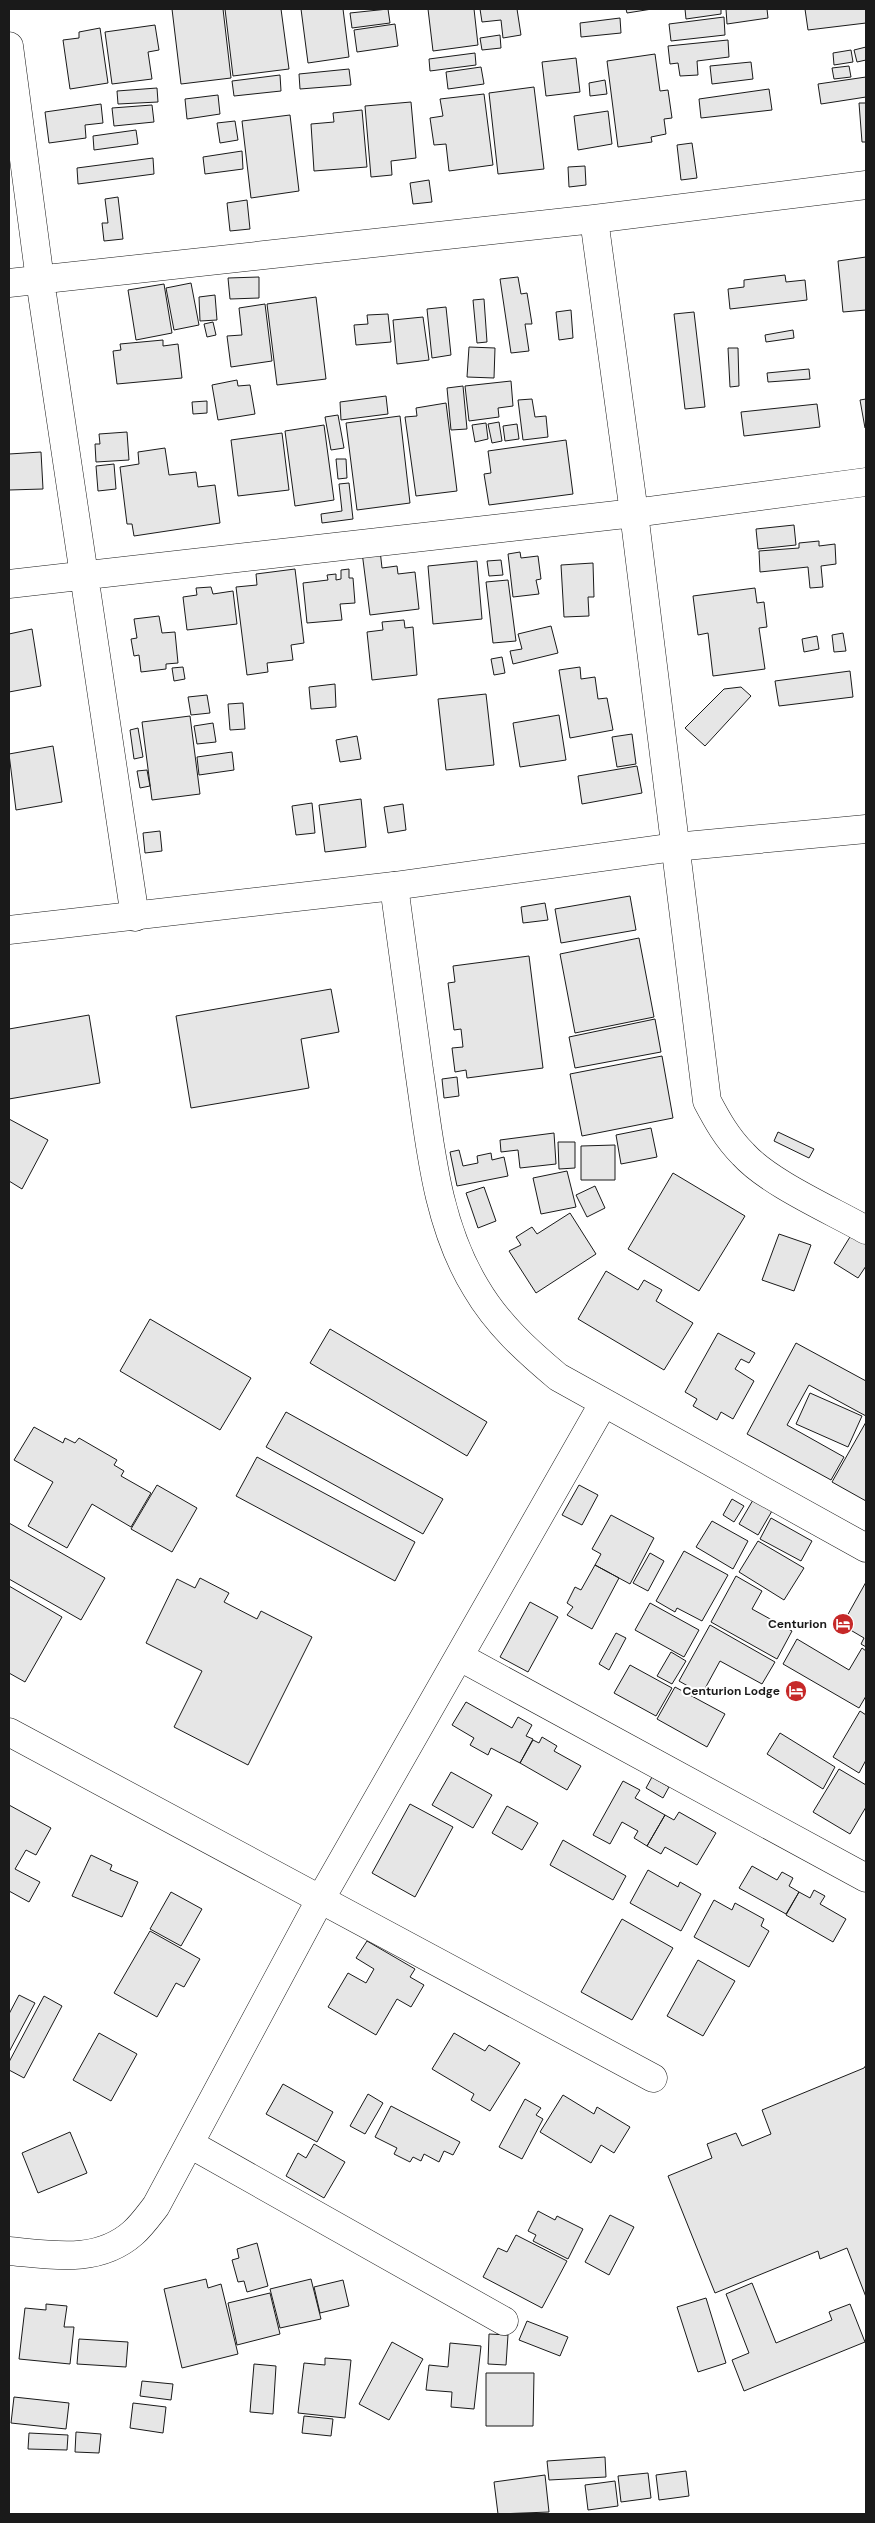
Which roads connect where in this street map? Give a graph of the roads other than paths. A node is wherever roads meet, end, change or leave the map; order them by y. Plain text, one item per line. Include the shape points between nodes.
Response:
1 (9, 46) edge
2 (866, 185) edge
3 (594, 219) junction
4 (40, 280) junction
5 (9, 283) edge
6 (866, 482) edge
7 (634, 514) junction
8 (85, 574) junction
9 (9, 584) edge
10 (866, 829) edge
11 (675, 847) junction
12 (394, 886) junction
13 (135, 917) junction
14 (9, 930) edge
15 (866, 1230) edge
16 (603, 1404) junction
17 (866, 1548) edge
18 (460, 1658) junction
19 (9, 1732) edge
20 (866, 1878) edge
21 (320, 1900) junction
22 (653, 2078) dead end
23 (190, 2144) junction
24 (9, 2251) edge
25 (504, 2321) dead end

1 - 4 street
2 - 3 street
3 - 4 street
3 - 7 street
4 - 5 street
4 - 8 street
6 - 7 street
7 - 8 street
7 - 11 street
8 - 9 street
8 - 13 street
10 - 11 street
11 - 12 street
11 - 15 street via 707,1101 723,1131 744,1156 770,1176
12 - 13 street
12 - 16 street via 434,1177 458,1252 476,1288 498,1320 558,1377
13 - 14 street
16 - 17 street
16 - 18 street
18 - 20 street
18 - 21 street
19 - 21 street
21 - 22 street
21 - 23 street
23 - 24 street via 156,2206 134,2233 106,2251 75,2256
23 - 25 street

